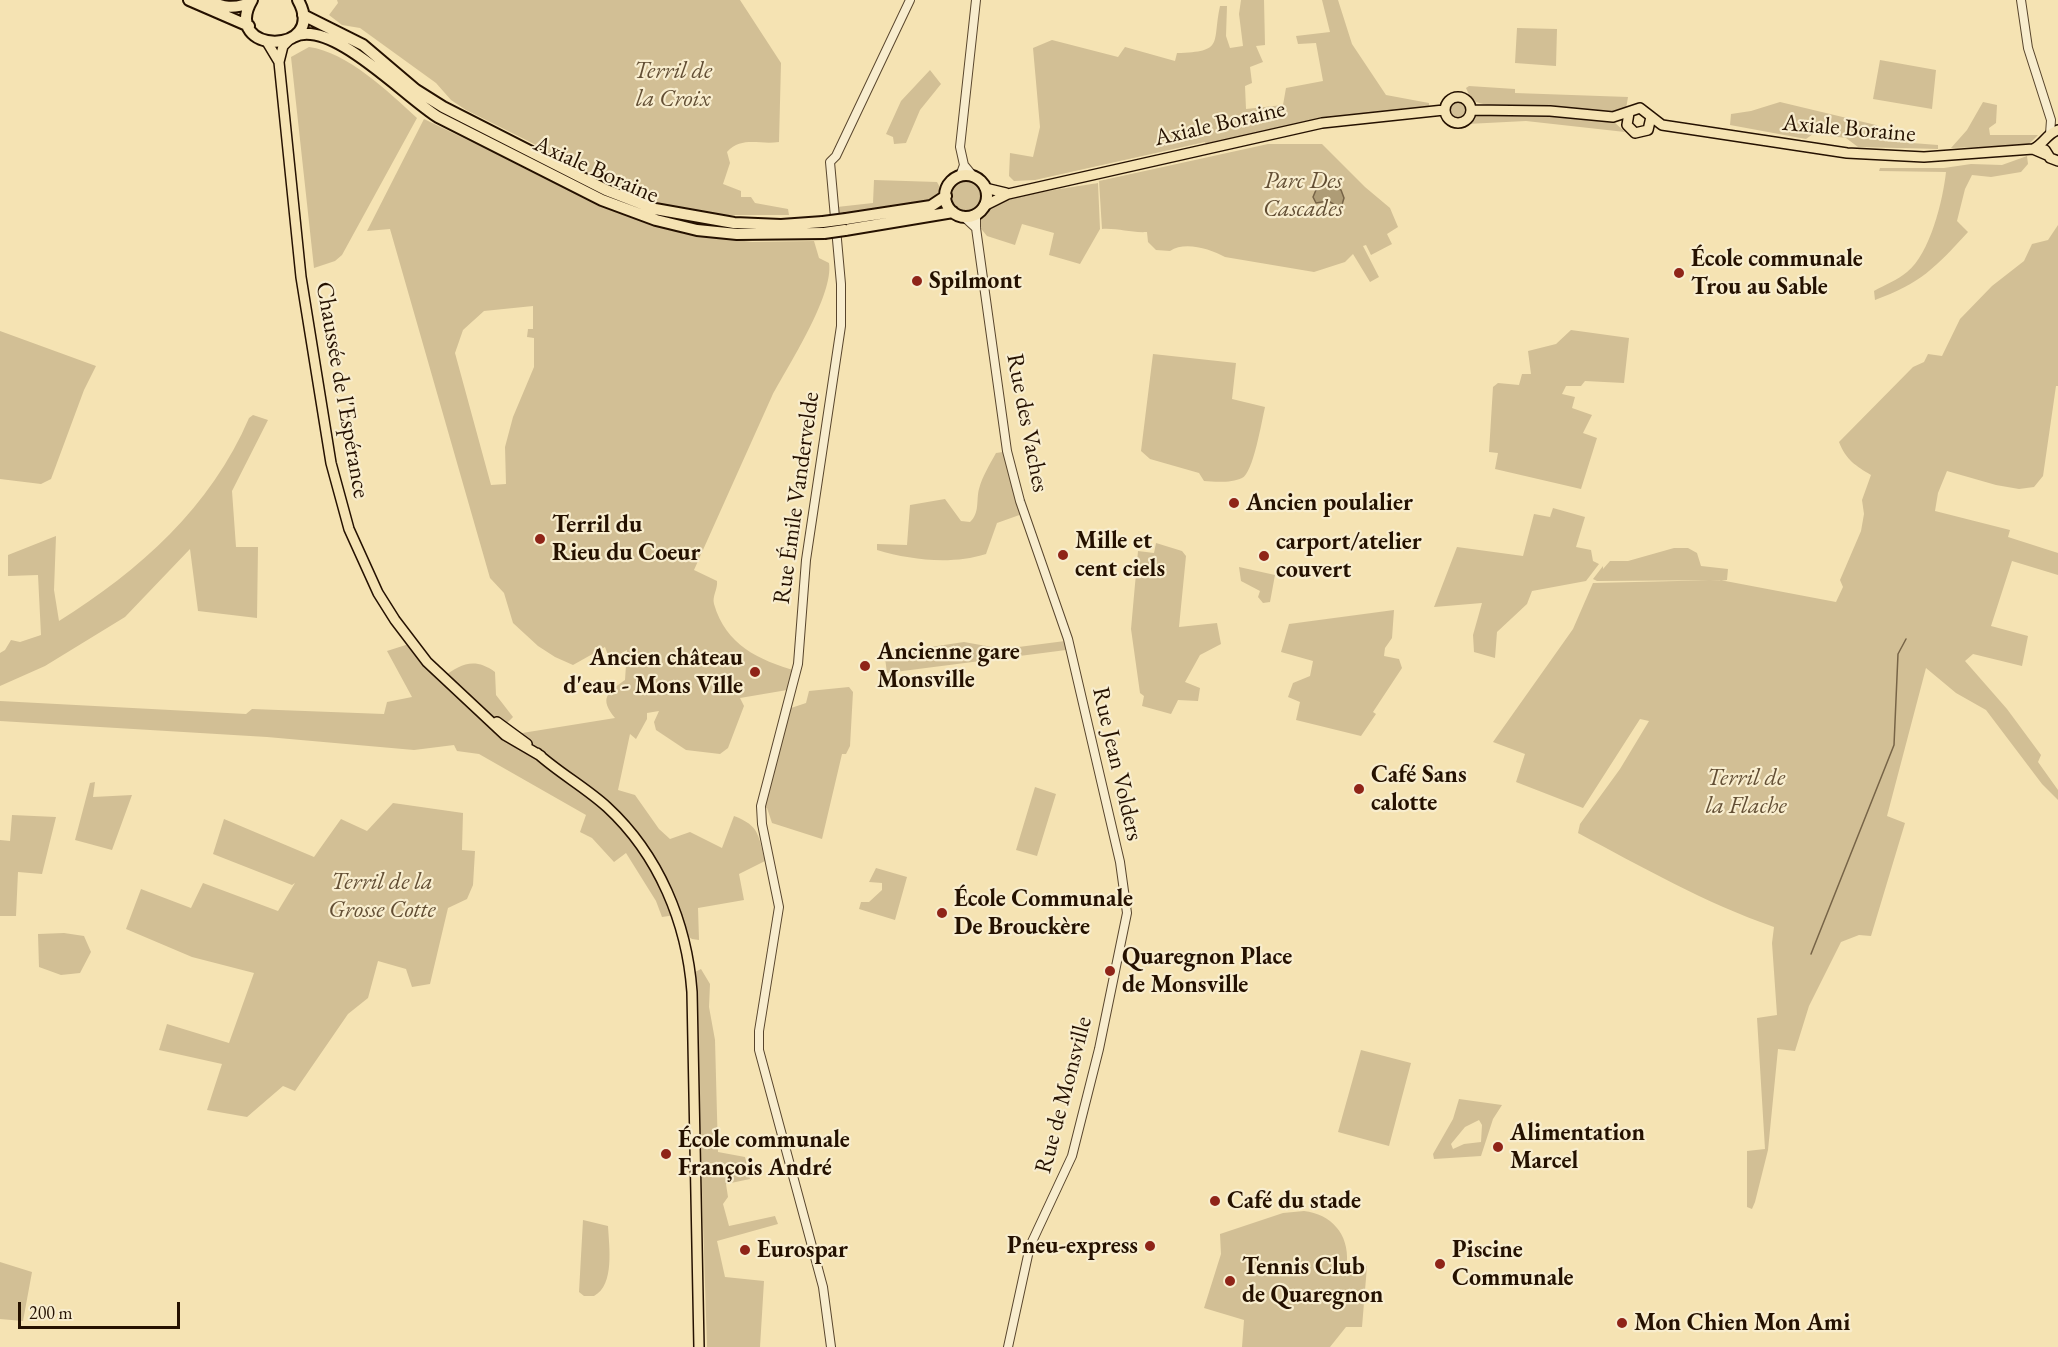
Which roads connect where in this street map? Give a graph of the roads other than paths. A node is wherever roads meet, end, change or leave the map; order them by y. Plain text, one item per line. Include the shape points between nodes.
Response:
1 (189, 0) edge
2 (207, 0) edge
3 (298, 0) edge
4 (910, 0) edge
5 (976, 0) edge
6 (2021, 0) edge
7 (251, 1) edge
8 (303, 15) junction
9 (249, 26) junction
10 (290, 39) junction
11 (267, 42) junction
12 (279, 62) junction
13 (1444, 110) junction
14 (1471, 110) junction
15 (1629, 113) junction
16 (1613, 117) junction
17 (1651, 117) junction
18 (1627, 125) junction
19 (1662, 125) junction
20 (1648, 130) junction
21 (2053, 133) edge
22 (2033, 149) junction
23 (2054, 159) edge
24 (962, 171) junction
25 (986, 188) junction
26 (1008, 194) junction
27 (946, 196) junction
28 (980, 210) junction
29 (958, 214) junction
30 (845, 225) junction
31 (823, 228) junction
32 (976, 228) junction
33 (1072, 654) joint
34 (1124, 883) joint
35 (699, 1347) edge
36 (831, 1347) edge
37 (1008, 1347) edge

1 - 9 highway
2 - 7 highway via 225,8
3 - 8 highway
4 - 36 street, Rue Émile Vandervelde via 830,162 841,326 806,560 798,664 761,806 779,907 760,1021 759,1050 823,1287
5 - 24 street via 961,141
6 - 21 street via 2028,48
7 - 9 highway
8 - 10 highway via 300,28
8 - 31 highway, Axiale Boraine via 363,45 416,90 443,107 620,196 662,210 713,220
9 - 11 highway
10 - 11 highway, Axiale Boraine
10 - 12 main road via 283,46
10 - 31 highway, Axiale Boraine via 306,32 323,35 364,59 438,117 632,213 712,232 762,236
11 - 12 main road
12 - 35 main road, Chaussée de l'Espérance via 301,277 331,463 349,529 378,592 404,634 442,678 607,807 637,842 666,887 684,939 692,992
13 - 14 main road, Axiale Boraine via 1457,123 1467,119
13 - 14 main road, Axiale Boraine via 1450,99 1457,96 1466,99
13 - 26 main road, Axiale Boraine via 1322,123
14 - 16 main road, Axiale Boraine
15 - 16 main road
15 - 17 main road via 1640,108
15 - 18 main road
16 - 18 main road
17 - 19 main road
17 - 20 main road
18 - 20 main road via 1635,133
19 - 20 main road
19 - 22 main road, Axiale Boraine via 1813,150 1883,156 1952,156
21 - 22 main road, Axiale Boraine
21 - 23 main road, Axiale Boraine
22 - 23 main road, Axiale Boraine
24 - 25 highway, Axiale Boraine
24 - 27 highway via 949,184
25 - 26 main road, Axiale Boraine
25 - 28 highway via 987,197
26 - 28 main road, Axiale Boraine
27 - 29 highway
27 - 30 highway, Axiale Boraine via 931,206
28 - 29 highway, Axiale Boraine
28 - 32 street, Rue des Vaches
29 - 30 highway, Axiale Boraine
29 - 32 street
30 - 31 highway, Axiale Boraine, bridge
32 - 33 street, Rue des Vaches via 1007,451
33 - 34 street, Rue Jean Volders
34 - 37 street, Rue de Monsville via 1126,913 1121,943 1074,1150 1030,1246

